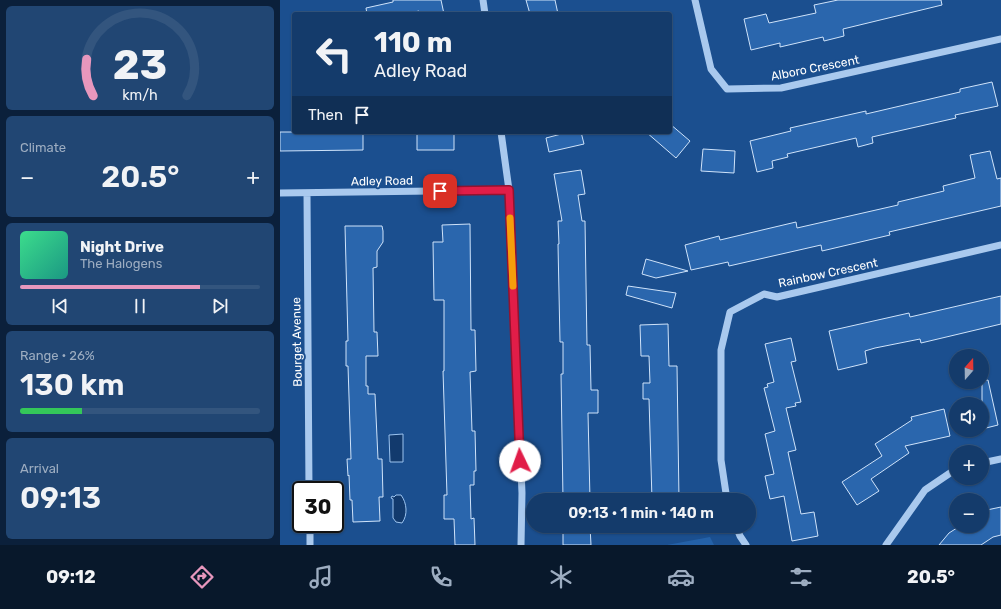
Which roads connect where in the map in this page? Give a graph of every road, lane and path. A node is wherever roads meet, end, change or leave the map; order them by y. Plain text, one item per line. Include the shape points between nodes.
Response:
1 (483, 0) edge
2 (695, 0) edge
3 (485, 12) edge
4 (1001, 39) edge
5 (501, 134) edge
6 (509, 190) junction
7 (280, 193) edge
8 (307, 193) junction
9 (1001, 245) edge
10 (1001, 459) edge
11 (989, 462) edge
12 (949, 474) edge
13 (309, 481) edge
14 (726, 493) edge
15 (310, 533) edge
16 (739, 533) edge
17 (310, 545) edge
18 (521, 545) edge
19 (746, 545) edge
20 (886, 545) edge

1 - 3 street
2 - 4 street, Alboro Crescent via 711,69 727,89 781,88
5 - 6 street
6 - 8 street, Adley Road
6 - 18 street via 522,493
7 - 8 street, Adley Road
8 - 13 street, Bourget Avenue
9 - 14 street, Rainbow Crescent via 777,297 764,294 730,312 722,350 721,460
10 - 11 street
12 - 20 street via 925,490
15 - 17 street
16 - 19 street

